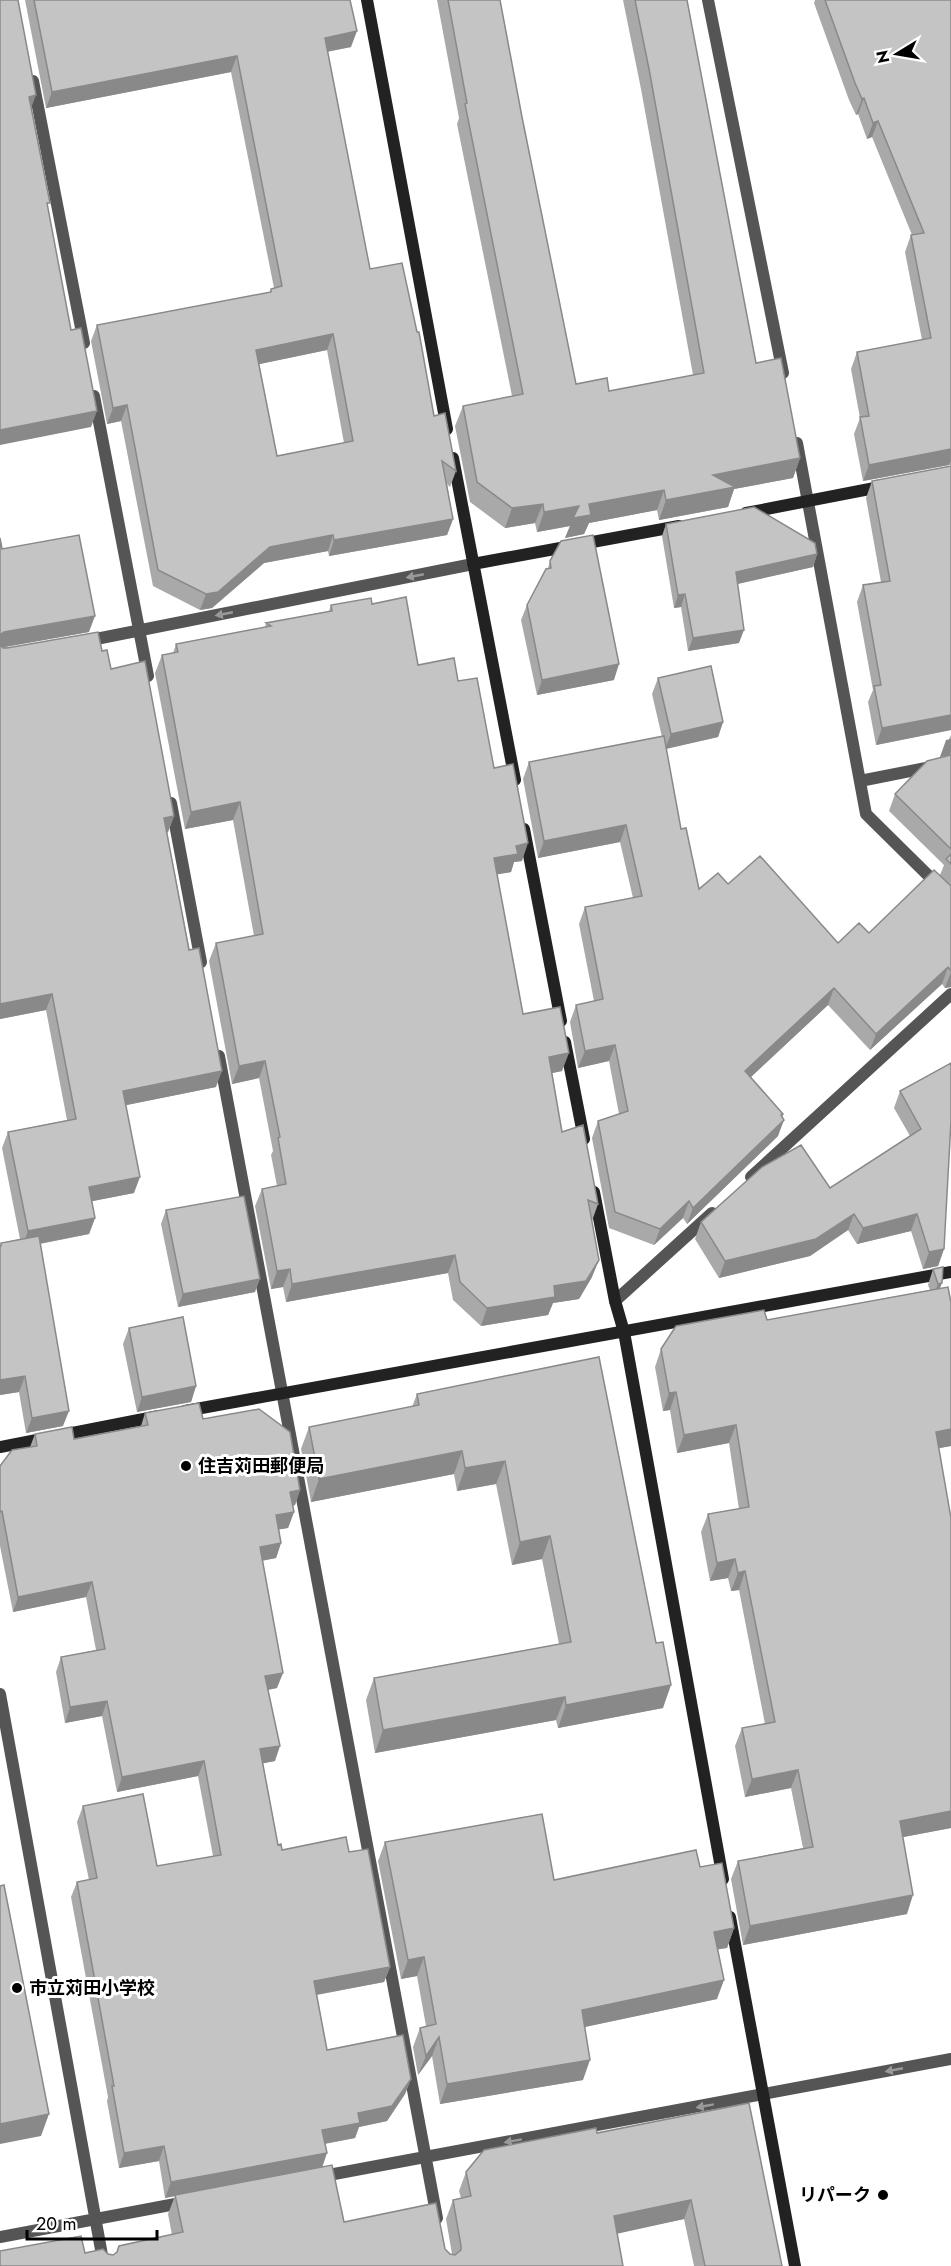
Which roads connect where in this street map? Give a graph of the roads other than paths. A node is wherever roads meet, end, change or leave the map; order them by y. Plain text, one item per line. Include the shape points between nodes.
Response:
1 (367, 0) edge
2 (708, 0) edge
3 (31, 70) edge
4 (85, 351) edge
5 (785, 385) edge
6 (92, 386) edge
7 (795, 432) edge
8 (896, 484) edge
9 (809, 501) junction
10 (739, 514) edge
11 (693, 523) edge
12 (473, 564) junction
13 (139, 631) junction
14 (70, 644) edge
15 (150, 690) edge
16 (951, 763) edge
17 (860, 781) junction
18 (170, 795) edge
19 (518, 798) edge
20 (523, 822) edge
21 (951, 898) edge
22 (203, 970) edge
23 (951, 994) edge
24 (216, 1041) edge
25 (586, 1149) edge
26 (593, 1184) edge
27 (739, 1188) edge
28 (721, 1204) edge
29 (951, 1272) edge
30 (615, 1301) junction
31 (624, 1332) junction
32 (282, 1392) junction
33 (0, 1447) edge
34 (0, 1694) edge
35 (951, 2060) edge
36 (762, 2096) junction
37 (426, 2157) junction
38 (301, 2180) edge
39 (198, 2199) edge
40 (95, 2218) junction
41 (440, 2233) edge
42 (0, 2237) edge
43 (104, 2266) edge
44 (795, 2266) edge

1 - 12 street
2 - 5 street
3 - 4 street
6 - 13 street
7 - 9 street
8 - 9 street
9 - 10 street
9 - 17 street
11 - 12 street
12 -> 13 street
12 - 19 street
13 - 14 street
13 - 15 street
16 - 17 street
17 - 21 street via 866,814
18 - 22 street
20 - 25 street
23 - 27 street
24 - 32 street
26 - 30 street
28 - 30 street
29 - 31 street
30 - 31 street
31 - 32 street
31 - 36 street
32 - 33 street
32 - 37 street
34 - 40 street
35 -> 36 street
36 -> 37 street
36 - 44 street
37 - 38 street
37 - 41 street
39 - 40 street
40 - 42 street
40 - 43 street

